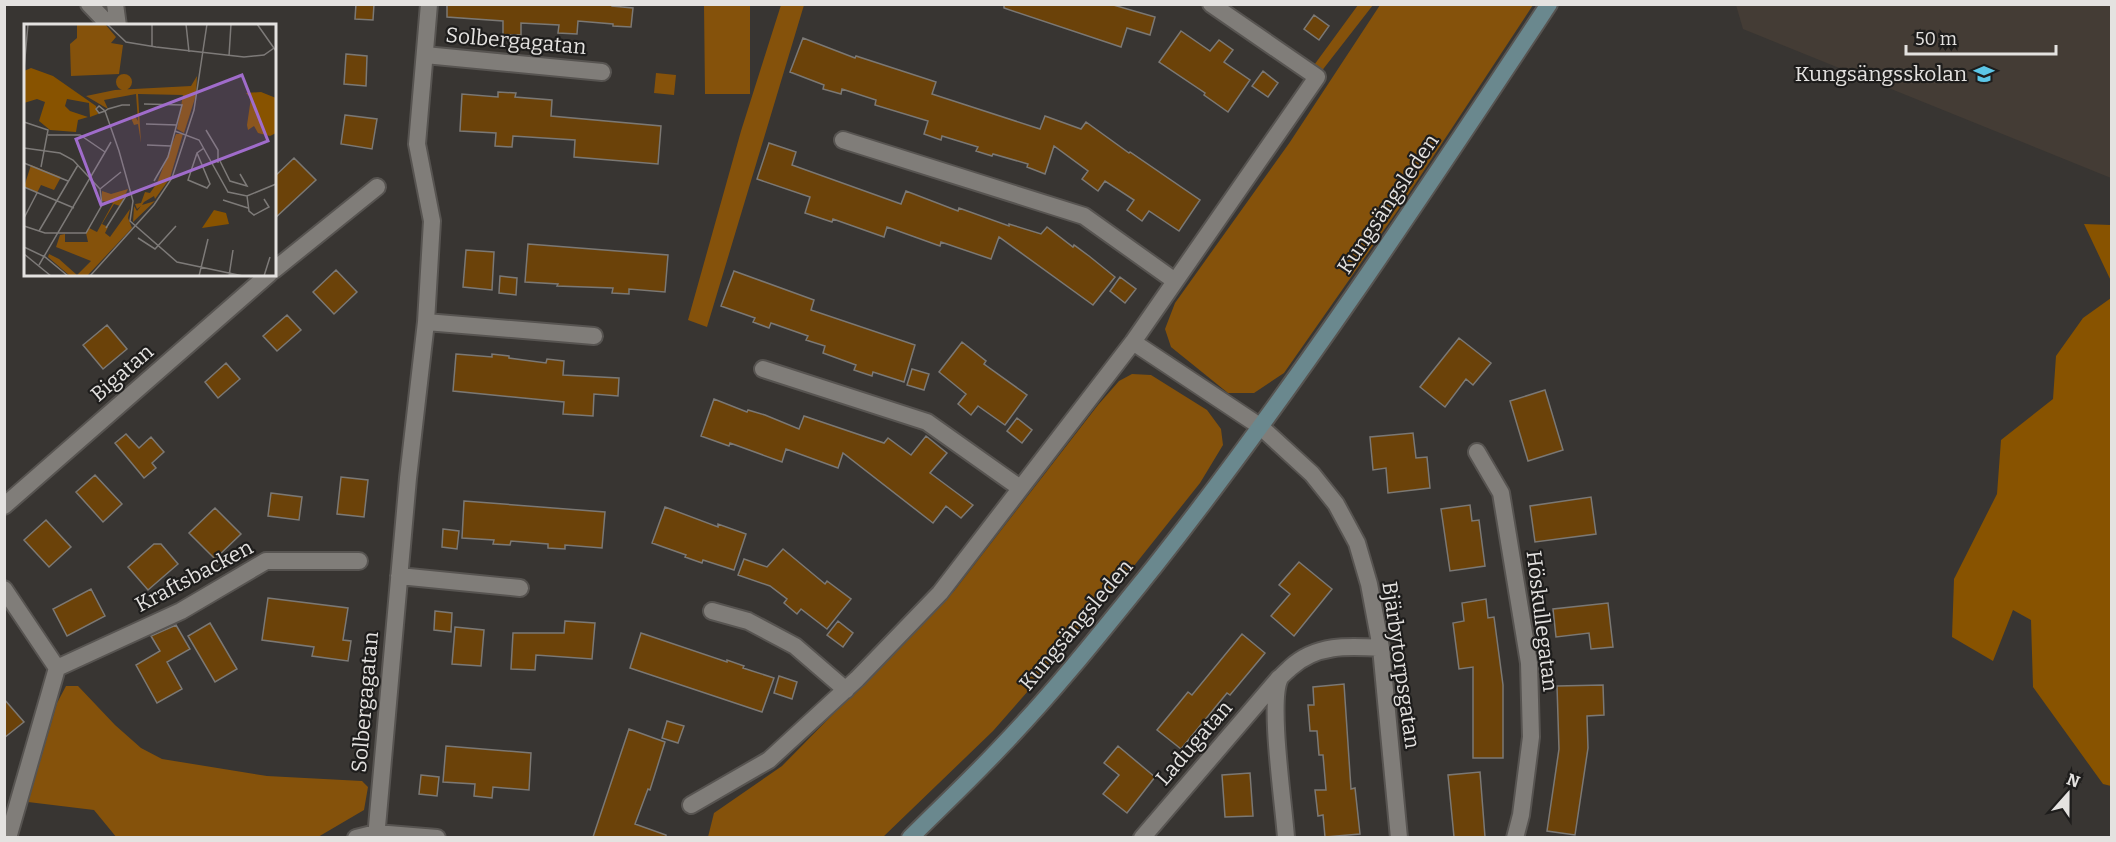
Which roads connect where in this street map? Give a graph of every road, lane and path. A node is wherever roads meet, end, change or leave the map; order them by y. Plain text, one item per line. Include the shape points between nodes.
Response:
1 (89, 4) edge
2 (114, 4) edge
3 (429, 4) edge
4 (1211, 4) edge
5 (1549, 4) edge
6 (108, 24) edge
7 (118, 24) edge
8 (425, 55) junction
9 (602, 72) dead end
10 (843, 140) dead end
11 (377, 187) dead end
12 (276, 268) edge
13 (267, 276) edge
14 (1175, 281) junction
15 (426, 322) junction
16 (594, 336) dead end
17 (1133, 342) junction
18 (763, 369) dead end
19 (1261, 427) junction
20 (1476, 452) dead end
21 (1020, 488) junction
22 (4, 506) edge
23 (359, 561) dead end
24 (399, 576) junction
25 (520, 588) dead end
26 (4, 589) edge
27 (712, 611) dead end
28 (1381, 648) junction
29 (57, 668) junction
30 (1280, 678) junction
31 (846, 690) junction
32 (691, 805) dead end
33 (376, 835) edge
34 (8, 837) edge
35 (356, 837) edge
36 (437, 837) edge
37 (910, 837) edge
38 (1143, 837) edge
39 (1286, 837) edge
40 (1399, 837) edge
41 (1515, 837) edge

1 - 6 street
2 - 7 street
3 - 8 street, Solbergagatan
4 - 14 street via 1317,77
5 - 19 main road, Kungsängsleden via 1431,183
8 - 9 street, Solbergagatan
8 - 15 street, Solbergagatan via 417,144 432,221
10 - 14 street via 1084,216
11 - 12 street, Bigatan
13 - 22 street, Bigatan
14 - 17 street
15 - 16 street
15 - 24 street, Solbergagatan
17 - 19 street
17 - 21 street
18 - 21 street via 927,423
19 - 28 street, Bjärbytorpsgatan via 1312,474 1336,504 1357,543
19 - 37 main road, Kungsängsleden via 1098,636 1000,748
20 - 41 street, Höskullegatan via 1502,493 1529,663 1531,737
21 - 31 street via 940,593
23 - 29 street, Kraftsbacken via 266,561 181,611
24 - 25 street
24 - 33 street, Solbergagatan
26 - 29 street
27 - 31 street via 748,621 795,646
28 - 30 street, Ladugatan via 1345,646 1318,651 1297,662
28 - 40 street, Bjärbytorpsgatan
29 - 34 street
30 - 38 street, Ladugatan
30 - 39 street via 1275,707
31 - 32 street via 769,760
33 - 35 street
33 - 36 street

